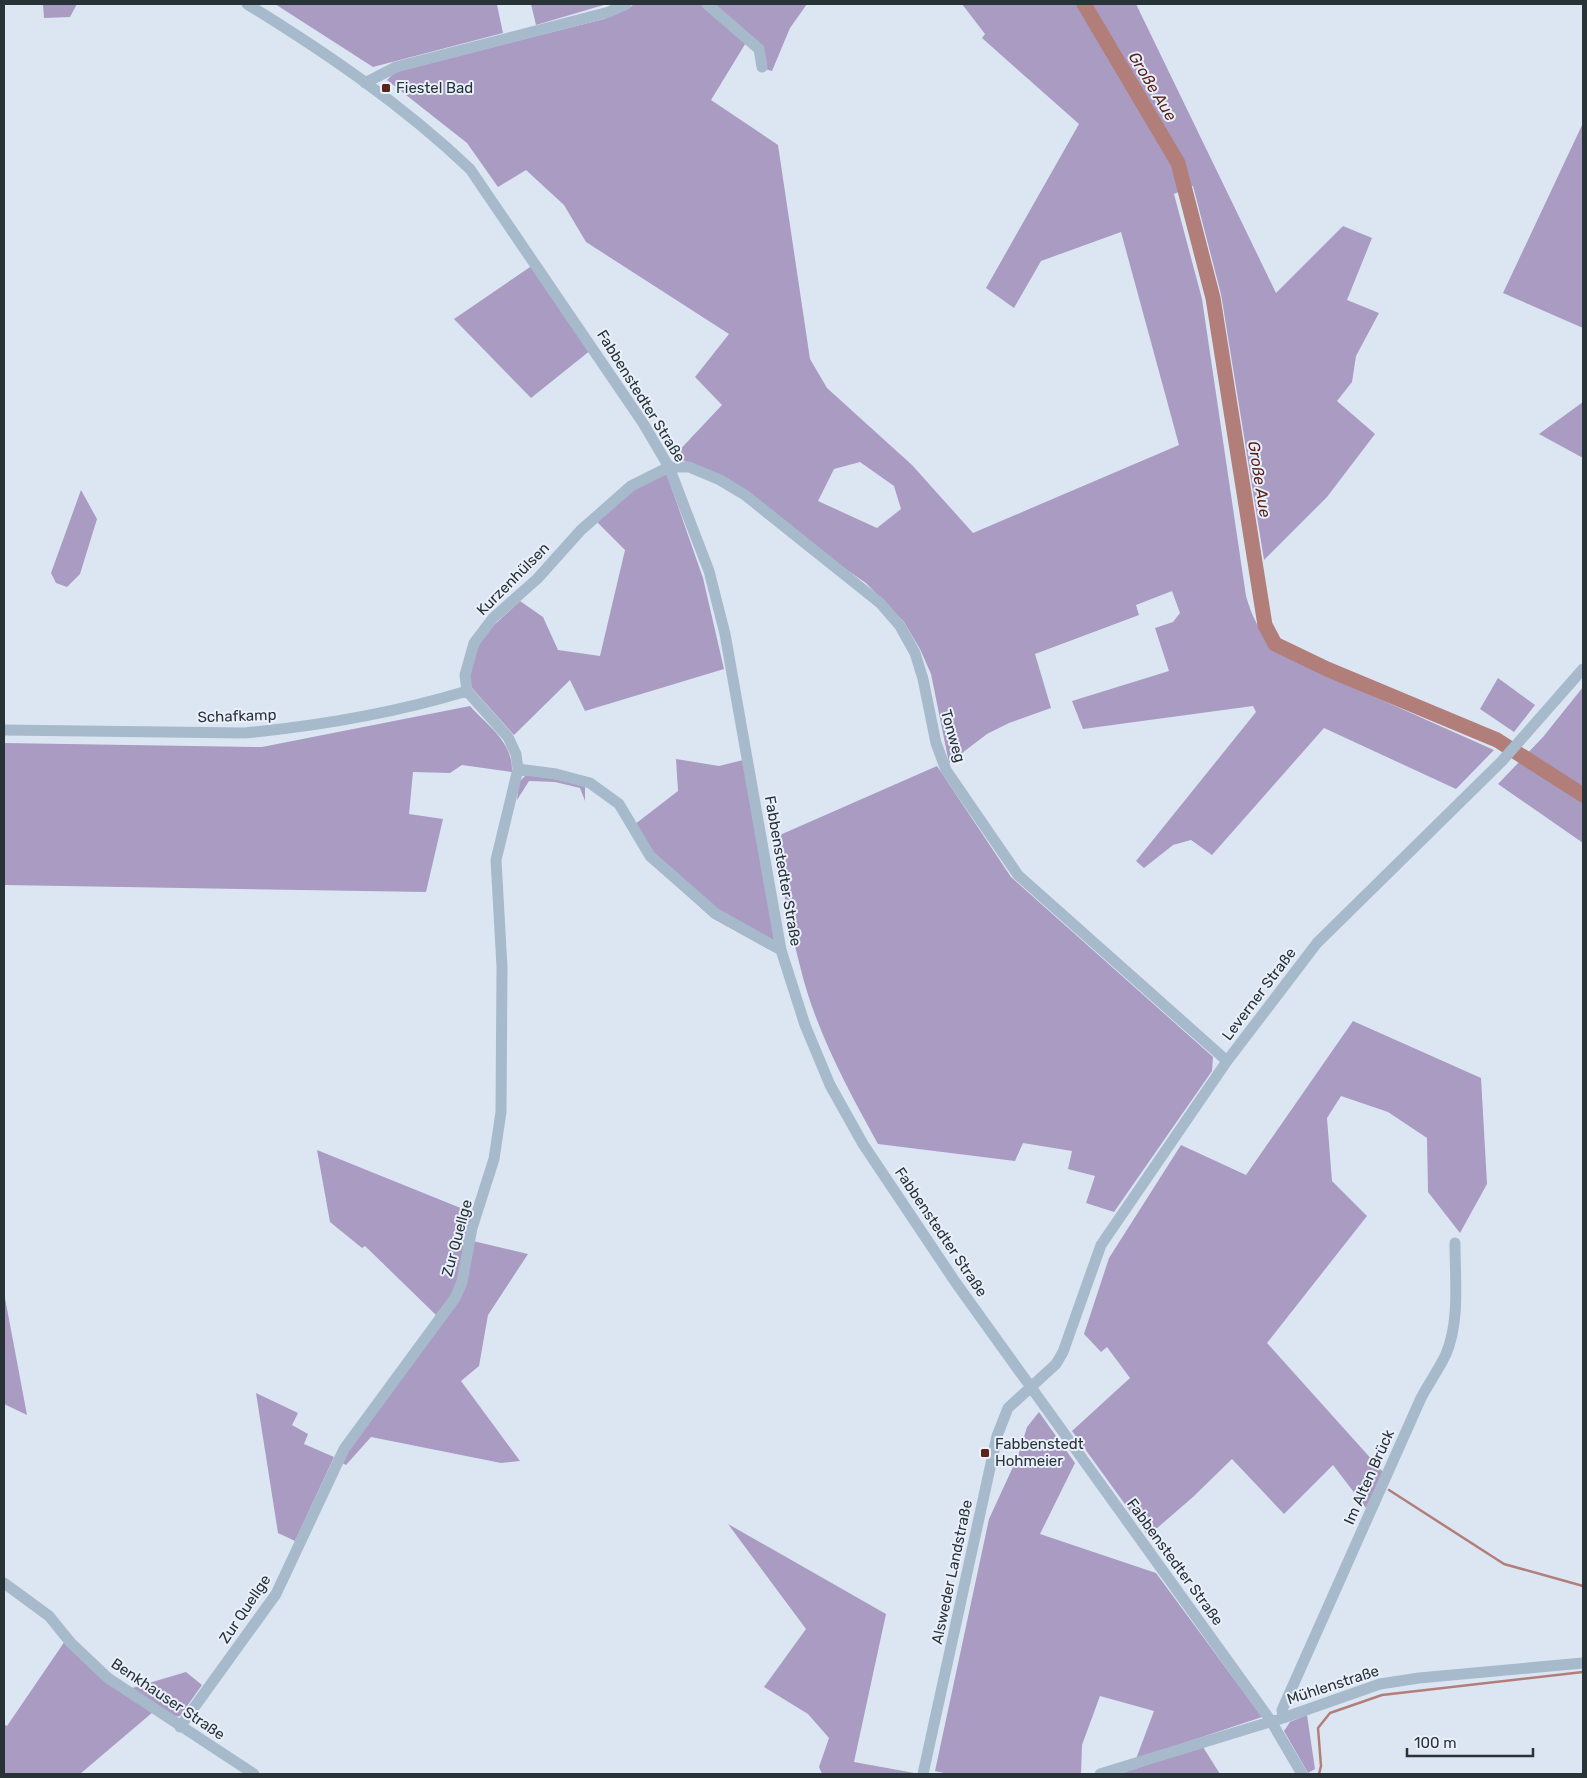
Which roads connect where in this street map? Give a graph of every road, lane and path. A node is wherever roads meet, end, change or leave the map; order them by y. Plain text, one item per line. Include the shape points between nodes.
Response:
1 (247, 4) edge
2 (626, 4) edge
3 (707, 4) edge
4 (762, 66) dead end
5 (365, 83) junction
6 (669, 467) junction
7 (1583, 669) edge
8 (467, 691) junction
9 (4, 730) edge
10 (518, 769) junction
11 (782, 950) junction
12 (1227, 1061) junction
13 (1455, 1244) dead end
14 (1031, 1387) junction
15 (4, 1583) edge
16 (1583, 1663) edge
17 (1283, 1718) junction
18 (1271, 1721) junction
19 (180, 1727) junction
20 (254, 1774) edge
21 (923, 1774) edge
22 (1100, 1774) edge
23 (1302, 1774) edge

1 - 5 street, Fabbenstedter Straße via 315,46
2 - 5 street via 609,12 396,67
3 - 4 street via 759,49
5 - 6 street, Fabbenstedter Straße via 443,143 470,169 613,376
6 - 8 street, Kurzenhülsen via 630,486 580,530 538,579 493,618 474,642 465,675
6 - 11 street, Fabbenstedter Straße via 709,571 725,634
6 - 12 street, Tonweg via 689,467 745,495 880,603 900,626 915,653 936,743 946,770 1018,875
7 - 12 street, Leverner Straße via 1502,761 1317,943
8 - 9 street, Schafkamp via 432,702 284,730 245,733
8 - 10 street via 508,737 516,754
10 - 11 street via 590,783 619,804 650,856 715,913
10 - 19 street, Zur Quellge via 496,860 502,967 501,1112 494,1159 472,1228 462,1282 455,1298 344,1449 276,1594
11 - 14 street, Fabbenstedter Straße via 805,1024 827,1076 863,1144 956,1283
12 - 14 street, Leverner Straße via 1101,1245 1063,1352 1056,1364
13 - 17 street, Im Alten Brück via 1454,1311 1446,1354 1421,1398 1282,1710
14 - 18 street, Fabbenstedter Straße
14 - 21 street, Alsweder Landstraße via 1008,1408 997,1436
15 - 19 street, Benkhauser Straße via 49,1616 70,1643 108,1678
16 - 17 street, Mühlenstraße via 1380,1684
17 - 18 street, Mühlenstraße
18 - 22 street, Mühlenstraße
18 - 23 street, Fabbenstedter Straße
19 - 20 street, Benkhauser Straße

